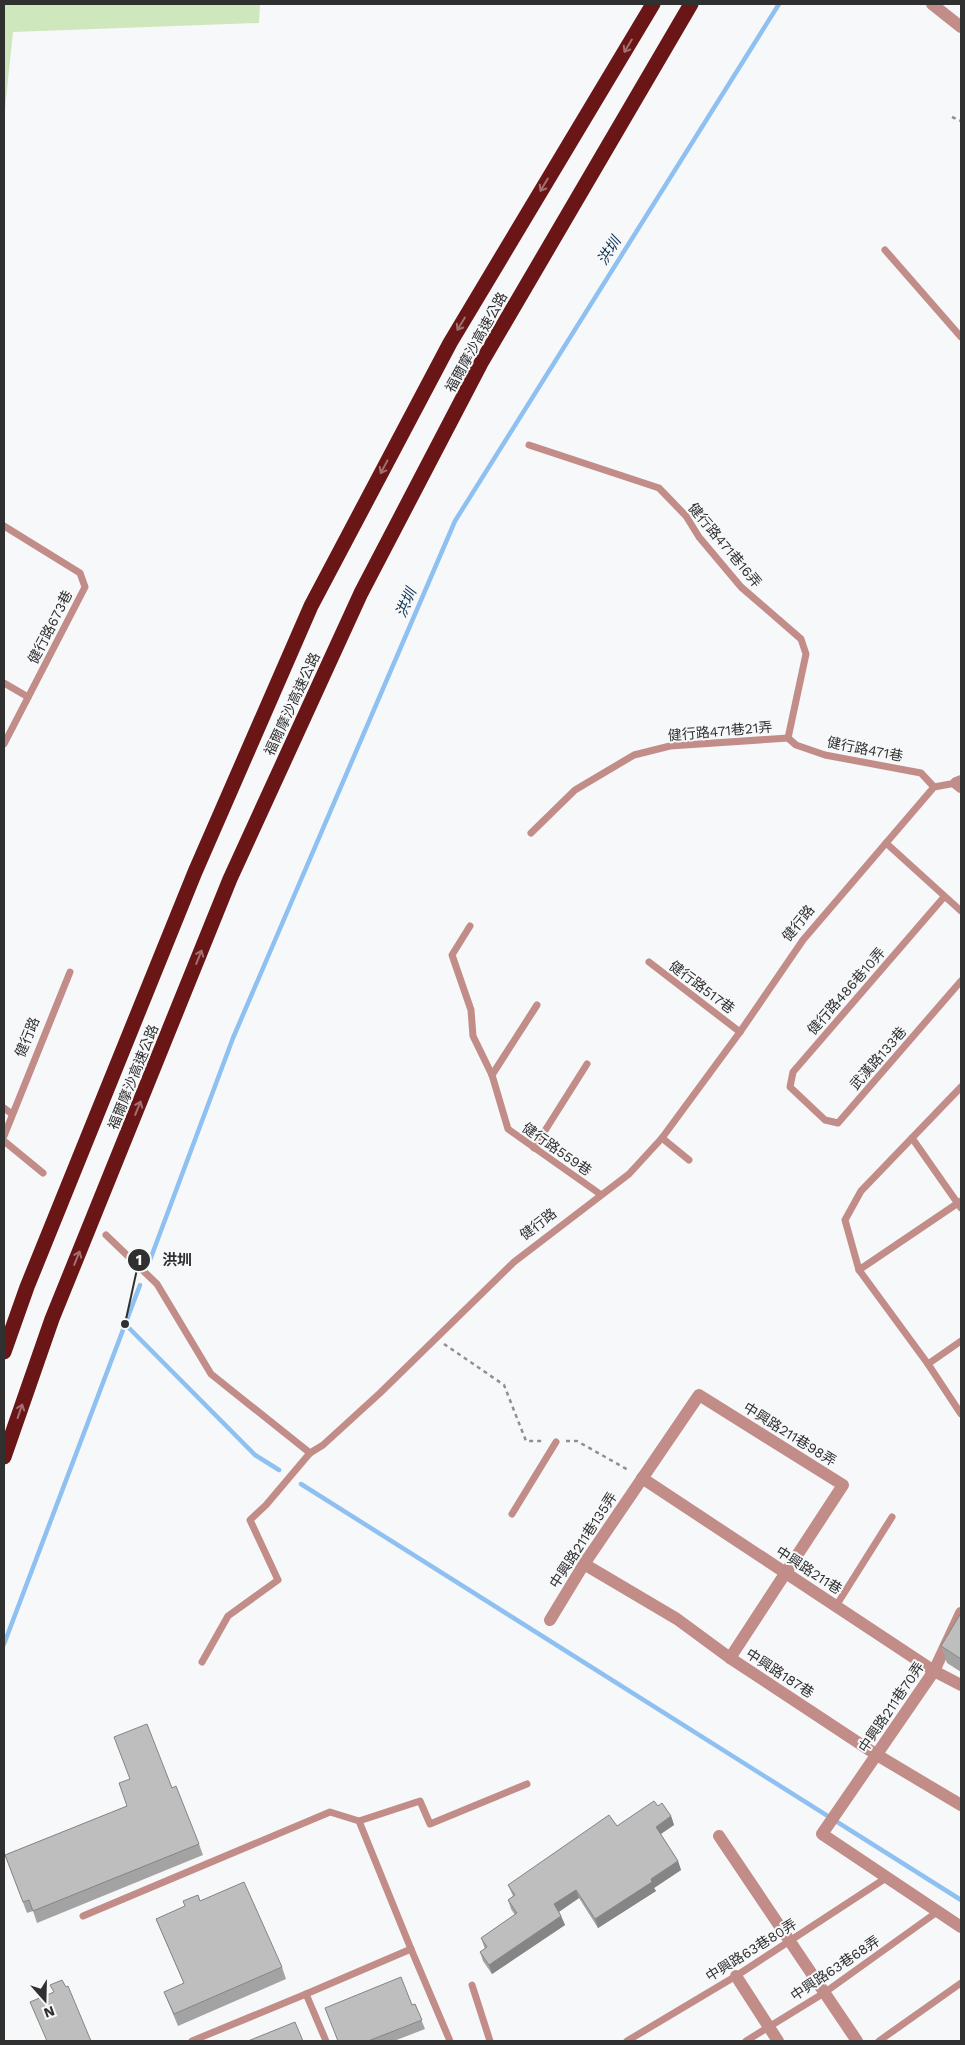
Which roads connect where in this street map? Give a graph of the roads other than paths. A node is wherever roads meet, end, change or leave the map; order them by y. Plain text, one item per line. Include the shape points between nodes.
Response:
1 (653, 4) edge
2 (691, 4) edge
3 (932, 4) edge
4 (961, 27) edge
5 (885, 250) dead end
6 (961, 337) edge
7 (529, 445) dead end
8 (4, 526) edge
9 (4, 683) edge
10 (28, 697) junction
11 (788, 738) junction
12 (4, 744) edge
13 (960, 783) edge
14 (934, 787) junction
15 (531, 833) dead end
16 (886, 843) junction
17 (944, 897) junction
18 (961, 911) edge
19 (470, 926) dead end
20 (649, 962) dead end
21 (70, 972) dead end
22 (961, 981) edge
23 (537, 1005) dead end
24 (740, 1032) junction
25 (587, 1064) dead end
26 (492, 1076) junction
27 (961, 1087) edge
28 (808, 1104) joint
29 (4, 1108) edge
30 (12, 1114) junction
31 (4, 1136) edge
32 (662, 1138) junction
33 (912, 1138) junction
34 (4, 1141) edge
35 (534, 1148) junction
36 (689, 1160) dead end
37 (43, 1173) dead end
38 (600, 1194) junction
39 (960, 1204) edge
40 (106, 1236) dead end
41 (859, 1270) junction
42 (961, 1341) edge
43 (4, 1352) edge
44 (928, 1364) junction
45 (699, 1395) joint
46 (961, 1414) edge
47 (556, 1442) road end
48 (310, 1453) junction
49 (4, 1457) edge
50 (642, 1478) junction
51 (512, 1514) dead end
52 (892, 1516) dead end
53 (584, 1564) junction
54 (786, 1573) junction
55 (836, 1606) junction
56 (961, 1613) edge
57 (550, 1620) dead end
58 (730, 1658) junction
59 (202, 1662) dead end
60 (934, 1671) junction
61 (961, 1685) edge
62 (877, 1755) junction
63 (527, 1784) dead end
64 (961, 1805) edge
65 (359, 1821) junction
66 (719, 1836) dead end
67 (886, 1878) junction
68 (937, 1912) junction
69 (84, 1916) dead end
70 (961, 1927) edge
71 (789, 1941) junction
72 (411, 1949) junction
73 (736, 1976) junction
74 (961, 1983) edge
75 (472, 1985) dead end
76 (824, 1993) junction
77 (306, 1994) junction
78 (769, 2027) junction
79 (192, 2041) edge
80 (326, 2041) edge
81 (450, 2041) edge
82 (490, 2041) edge
83 (627, 2041) edge
84 (746, 2041) edge
85 (778, 2041) edge
86 (857, 2041) edge
87 (878, 2041) edge

1 -> 43 highway, 福爾摩沙高速公路 via 450,343 311,606 194,872
49 -> 2 highway, 福爾摩沙高速公路 via 52,1319 230,879 361,593 481,363
3 - 4 street
5 - 6 lane
7 - 11 lane, 健行路471巷16弄 via 659,488 686,516 699,537 741,586 801,639 806,654
8 - 10 lane, 健行路673巷 via 80,573 85,586
9 - 10 lane
10 - 12 lane, 健行路673巷
11 - 14 lane, 健行路471巷 via 796,745 825,755 921,773
11 - 15 lane, 健行路471巷21弄 via 670,746 634,755 575,790
13 - 14 lane
14 - 16 lane, 健行路
16 - 17 lane
16 - 24 lane, 健行路 via 802,940
17 - 18 lane
17 - 28 lane, 健行路486巷10弄 via 793,1072 790,1087
19 - 26 lane, 健行路559巷 via 452,955 471,1010 473,1036
20 - 24 lane, 健行路517巷
21 - 30 lane, 健行路
22 - 28 lane, 武漢路133巷 via 838,1123 825,1120
23 - 26 lane
24 - 32 lane, 健行路
25 - 35 lane
26 - 35 lane, 健行路559巷 via 508,1129
27 - 33 lane
29 - 30 lane
30 - 31 lane, 健行路
32 - 36 lane
32 - 38 lane, 健行路 via 629,1174
33 - 39 lane
33 - 41 lane via 861,1191 845,1220
34 - 37 lane
35 - 38 lane, 健行路559巷
38 - 48 lane, 健行路 via 514,1262 437,1339 323,1445
39 - 41 lane
40 - 48 lane via 158,1284 212,1374
41 - 44 lane
42 - 44 lane
44 - 46 lane
45 - 50 street, 中興路211巷135弄
45 - 54 street, 中興路211巷98弄 via 843,1485
47 - 51 lane
48 - 59 lane, 健行路 via 250,1520 278,1580 228,1616
50 - 53 street, 中興路211巷135弄
50 - 54 street, 中興路211巷
52 - 55 lane
53 - 57 street, 中興路211巷135弄
53 - 58 street, 中興路187巷 via 677,1619
54 - 55 street, 中興路211巷
54 - 58 street, 中興路211巷98弄
55 - 60 street, 中興路211巷
56 - 60 street, 中興路211巷70弄
58 - 62 street, 中興路187巷
60 - 61 street, 中興路211巷
60 - 62 street, 中興路211巷70弄
62 - 64 street, 中興路187巷
62 - 67 street, 中興路211巷70弄 via 825,1830
63 - 65 lane via 430,1824 420,1801
65 - 69 lane via 330,1812
65 - 72 lane
66 - 71 street
67 - 68 street
67 - 71 lane, 中興路63巷80弄
68 - 70 street
68 - 76 lane, 中興路63巷68弄
71 - 73 lane, 中興路63巷80弄
71 - 76 street
72 - 77 lane
72 - 81 lane
73 - 78 street
73 - 83 lane, 中興路63巷80弄
74 - 87 lane
75 - 82 lane
76 - 78 lane, 中興路63巷68弄
76 - 86 street
77 - 79 lane
77 - 80 lane
78 - 84 lane, 中興路63巷68弄
78 - 85 street

